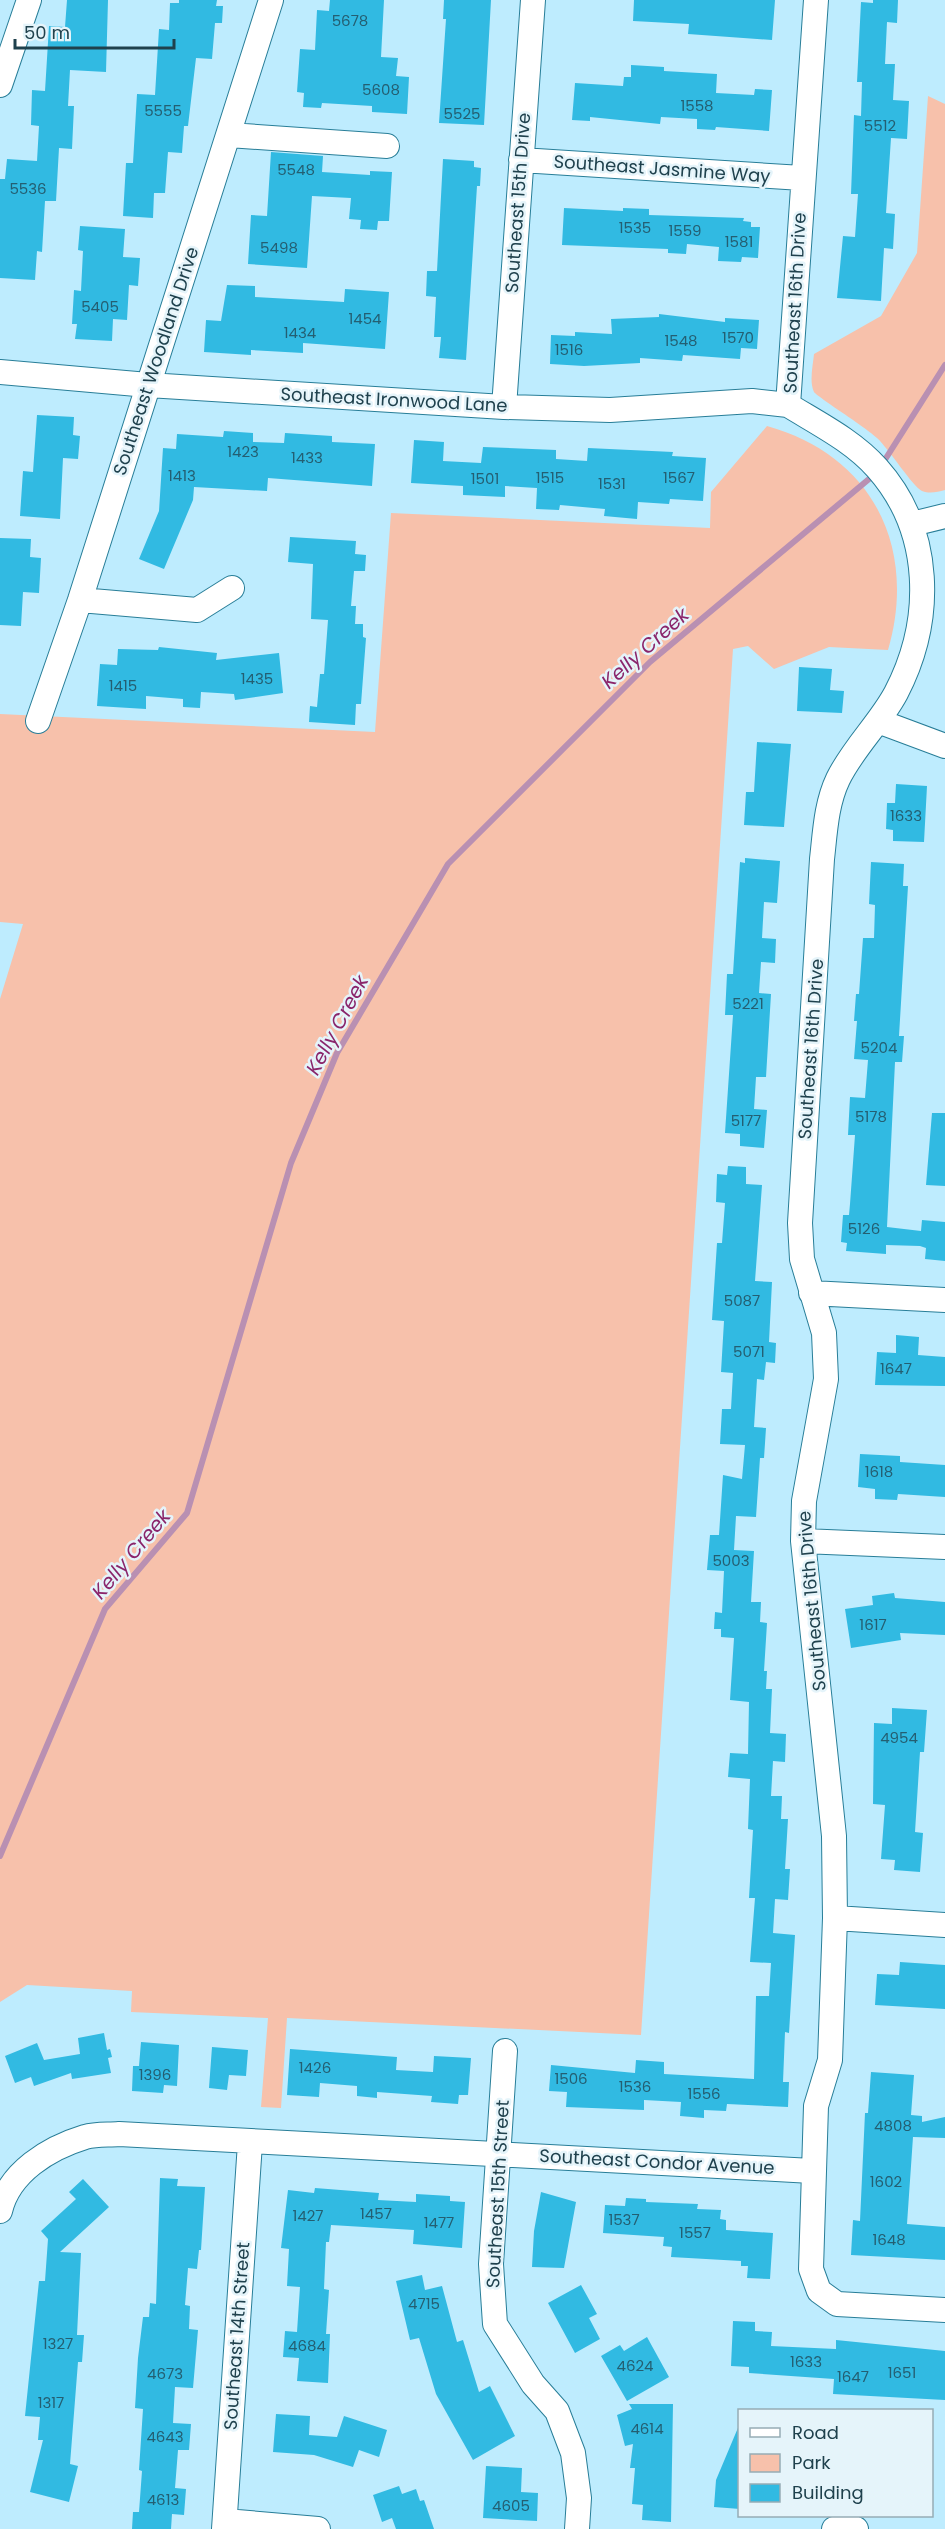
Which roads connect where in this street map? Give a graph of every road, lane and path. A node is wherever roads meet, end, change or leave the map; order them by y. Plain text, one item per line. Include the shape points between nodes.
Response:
1 (29, 0) edge
2 (271, 0) edge
3 (533, 0) edge
4 (816, 0) edge
5 (0, 85) edge
6 (229, 135) junction
7 (387, 146) dead end
8 (521, 160) junction
9 (802, 178) junction
10 (0, 372) edge
11 (148, 385) junction
12 (788, 405) junction
13 (504, 407) junction
14 (945, 516) edge
15 (912, 524) junction
16 (232, 588) dead end
17 (80, 600) junction
18 (878, 721) junction
19 (38, 722) dead end
20 (945, 746) edge
21 (811, 1293) junction
22 (945, 1300) edge
23 (803, 1541) junction
24 (945, 1547) edge
25 (835, 1918) junction
26 (945, 1925) edge
27 (505, 2051) dead end
28 (250, 2143) junction
29 (500, 2153) junction
30 (813, 2171) junction
31 (0, 2211) edge
32 (945, 2310) edge
33 (225, 2525) edge
34 (318, 2529) edge
35 (578, 2529) edge
36 (834, 2529) edge
37 (856, 2529) edge

1 - 5 street
2 - 6 street, Southeast Woodland Drive
3 - 8 street, Southeast 15th Drive
4 - 9 street, Southeast 16th Drive
6 - 7 street
6 - 11 street, Southeast Woodland Drive
8 - 9 street, Southeast Jasmine Way
8 - 13 street, Southeast 15th Drive
9 - 12 street, Southeast 16th Drive
10 - 11 street, Southeast Ironwood Lane
11 - 13 street, Southeast Ironwood Lane
11 - 17 street, Southeast Woodland Drive
12 - 13 street, Southeast Ironwood Lane via 723,401 610,410
12 - 15 street, Southeast 16th Drive via 853,446 876,468 897,495
14 - 15 street
15 - 18 street, Southeast 16th Drive via 924,594 919,633 908,668
16 - 17 street via 198,610
17 - 19 street, Southeast Woodland Drive
18 - 20 street
18 - 21 street, Southeast 16th Drive via 837,780 827,816 800,1223 802,1258
21 - 22 street
21 - 23 street, Southeast 16th Drive via 824,1333 826,1379 804,1500
23 - 24 street
23 - 25 street, Southeast 16th Drive via 834,1836
25 - 26 street
25 - 30 street, Southeast 16th Drive via 830,2060 816,2106
27 - 29 street, Southeast 15th Street
28 - 29 street, Southeast Condor Avenue
28 - 31 street, Southeast Condor Avenue via 119,2134 86,2137 33,2160 3,2196
28 - 33 street, Southeast 14th Street
29 - 30 street, Southeast Condor Avenue
29 - 35 street, Southeast 15th Street via 491,2264 495,2324 532,2384 557,2411 573,2453 579,2498
30 - 32 street via 811,2269 819,2291 837,2304
33 - 34 street
36 - 37 street via 847,2525

